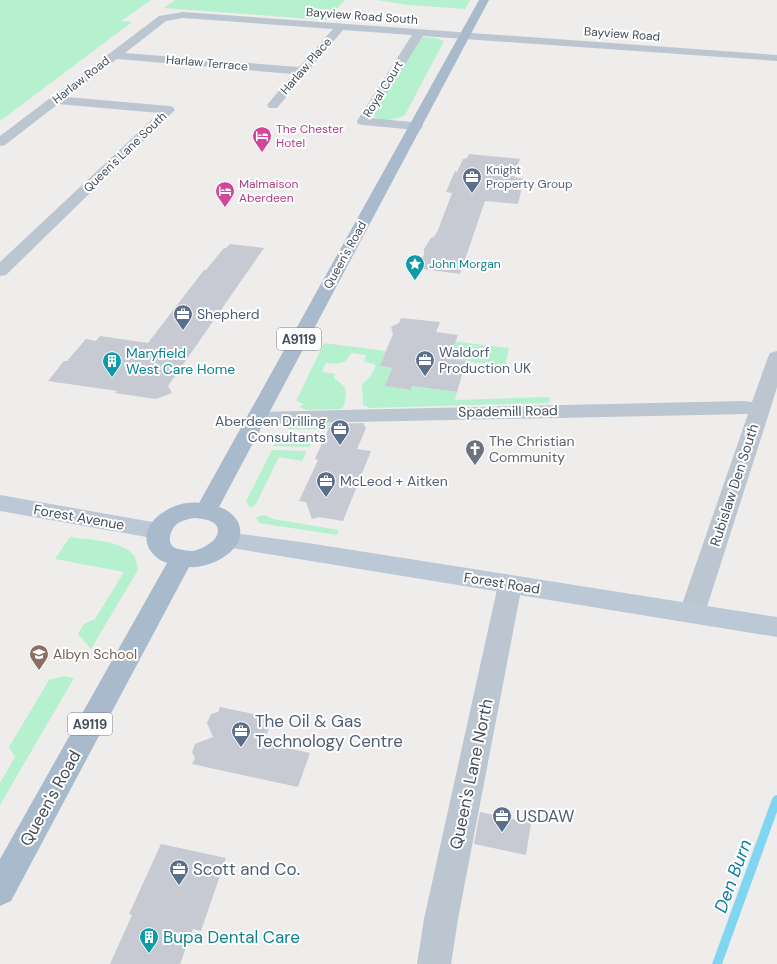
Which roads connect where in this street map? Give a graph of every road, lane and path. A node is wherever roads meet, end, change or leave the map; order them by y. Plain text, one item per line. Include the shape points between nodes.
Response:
1 (484, 0) edge
2 (163, 18) joint
3 (340, 27) junction
4 (419, 33) junction
5 (464, 36) junction
6 (113, 55) junction
7 (777, 58) edge
8 (300, 71) junction
9 (55, 100) junction
10 (273, 105) dead end
11 (416, 126) junction
12 (0, 142) edge
13 (0, 271) edge
14 (777, 357) edge
15 (760, 410) junction
16 (256, 418) junction
17 (0, 502) edge
18 (206, 510) junction
19 (158, 531) junction
20 (227, 540) junction
21 (181, 559) junction
22 (510, 584) junction
23 (692, 613) junction
24 (777, 627) edge
25 (0, 890) edge
26 (434, 964) edge

1 - 5 main road, Queen's Road / A9119
2 - 3 street, Bayview Road South via 183,15
2 - 6 street, Harlaw Road
3 - 4 street, Bayview Road South
3 - 8 street, Harlaw Place
4 - 5 street, Bayview Road South
4 - 11 street, Royal Court via 363,121
5 - 7 street, Bayview Road
5 - 11 main road, Queen's Road / A9119
6 - 8 street, Harlaw Terrace
6 - 9 street, Harlaw Road
8 - 10 street, Harlaw Place
9 - 12 street, Harlaw Road
9 - 13 street, Queen's Lane South via 169,110
11 - 16 main road, Queen's Road / A9119
14 - 15 street, Rubislaw Den South
15 - 16 street, Spademill Road via 736,407
15 - 23 street, Rubislaw Den South
16 - 18 main road, Queen's Road / A9119
17 - 19 street, Forest Avenue
18 - 19 main road via 177,514 162,524
18 - 20 main road via 216,513 226,521 229,530
19 - 21 main road via 157,539 161,549 171,557
20 - 21 main road via 218,550 205,557
20 - 22 street, Forest Road
21 - 25 main road, Queen's Road / A9119
22 - 23 street, Forest Road
22 - 26 street, Queen's Lane North
23 - 24 street, Forest Road

